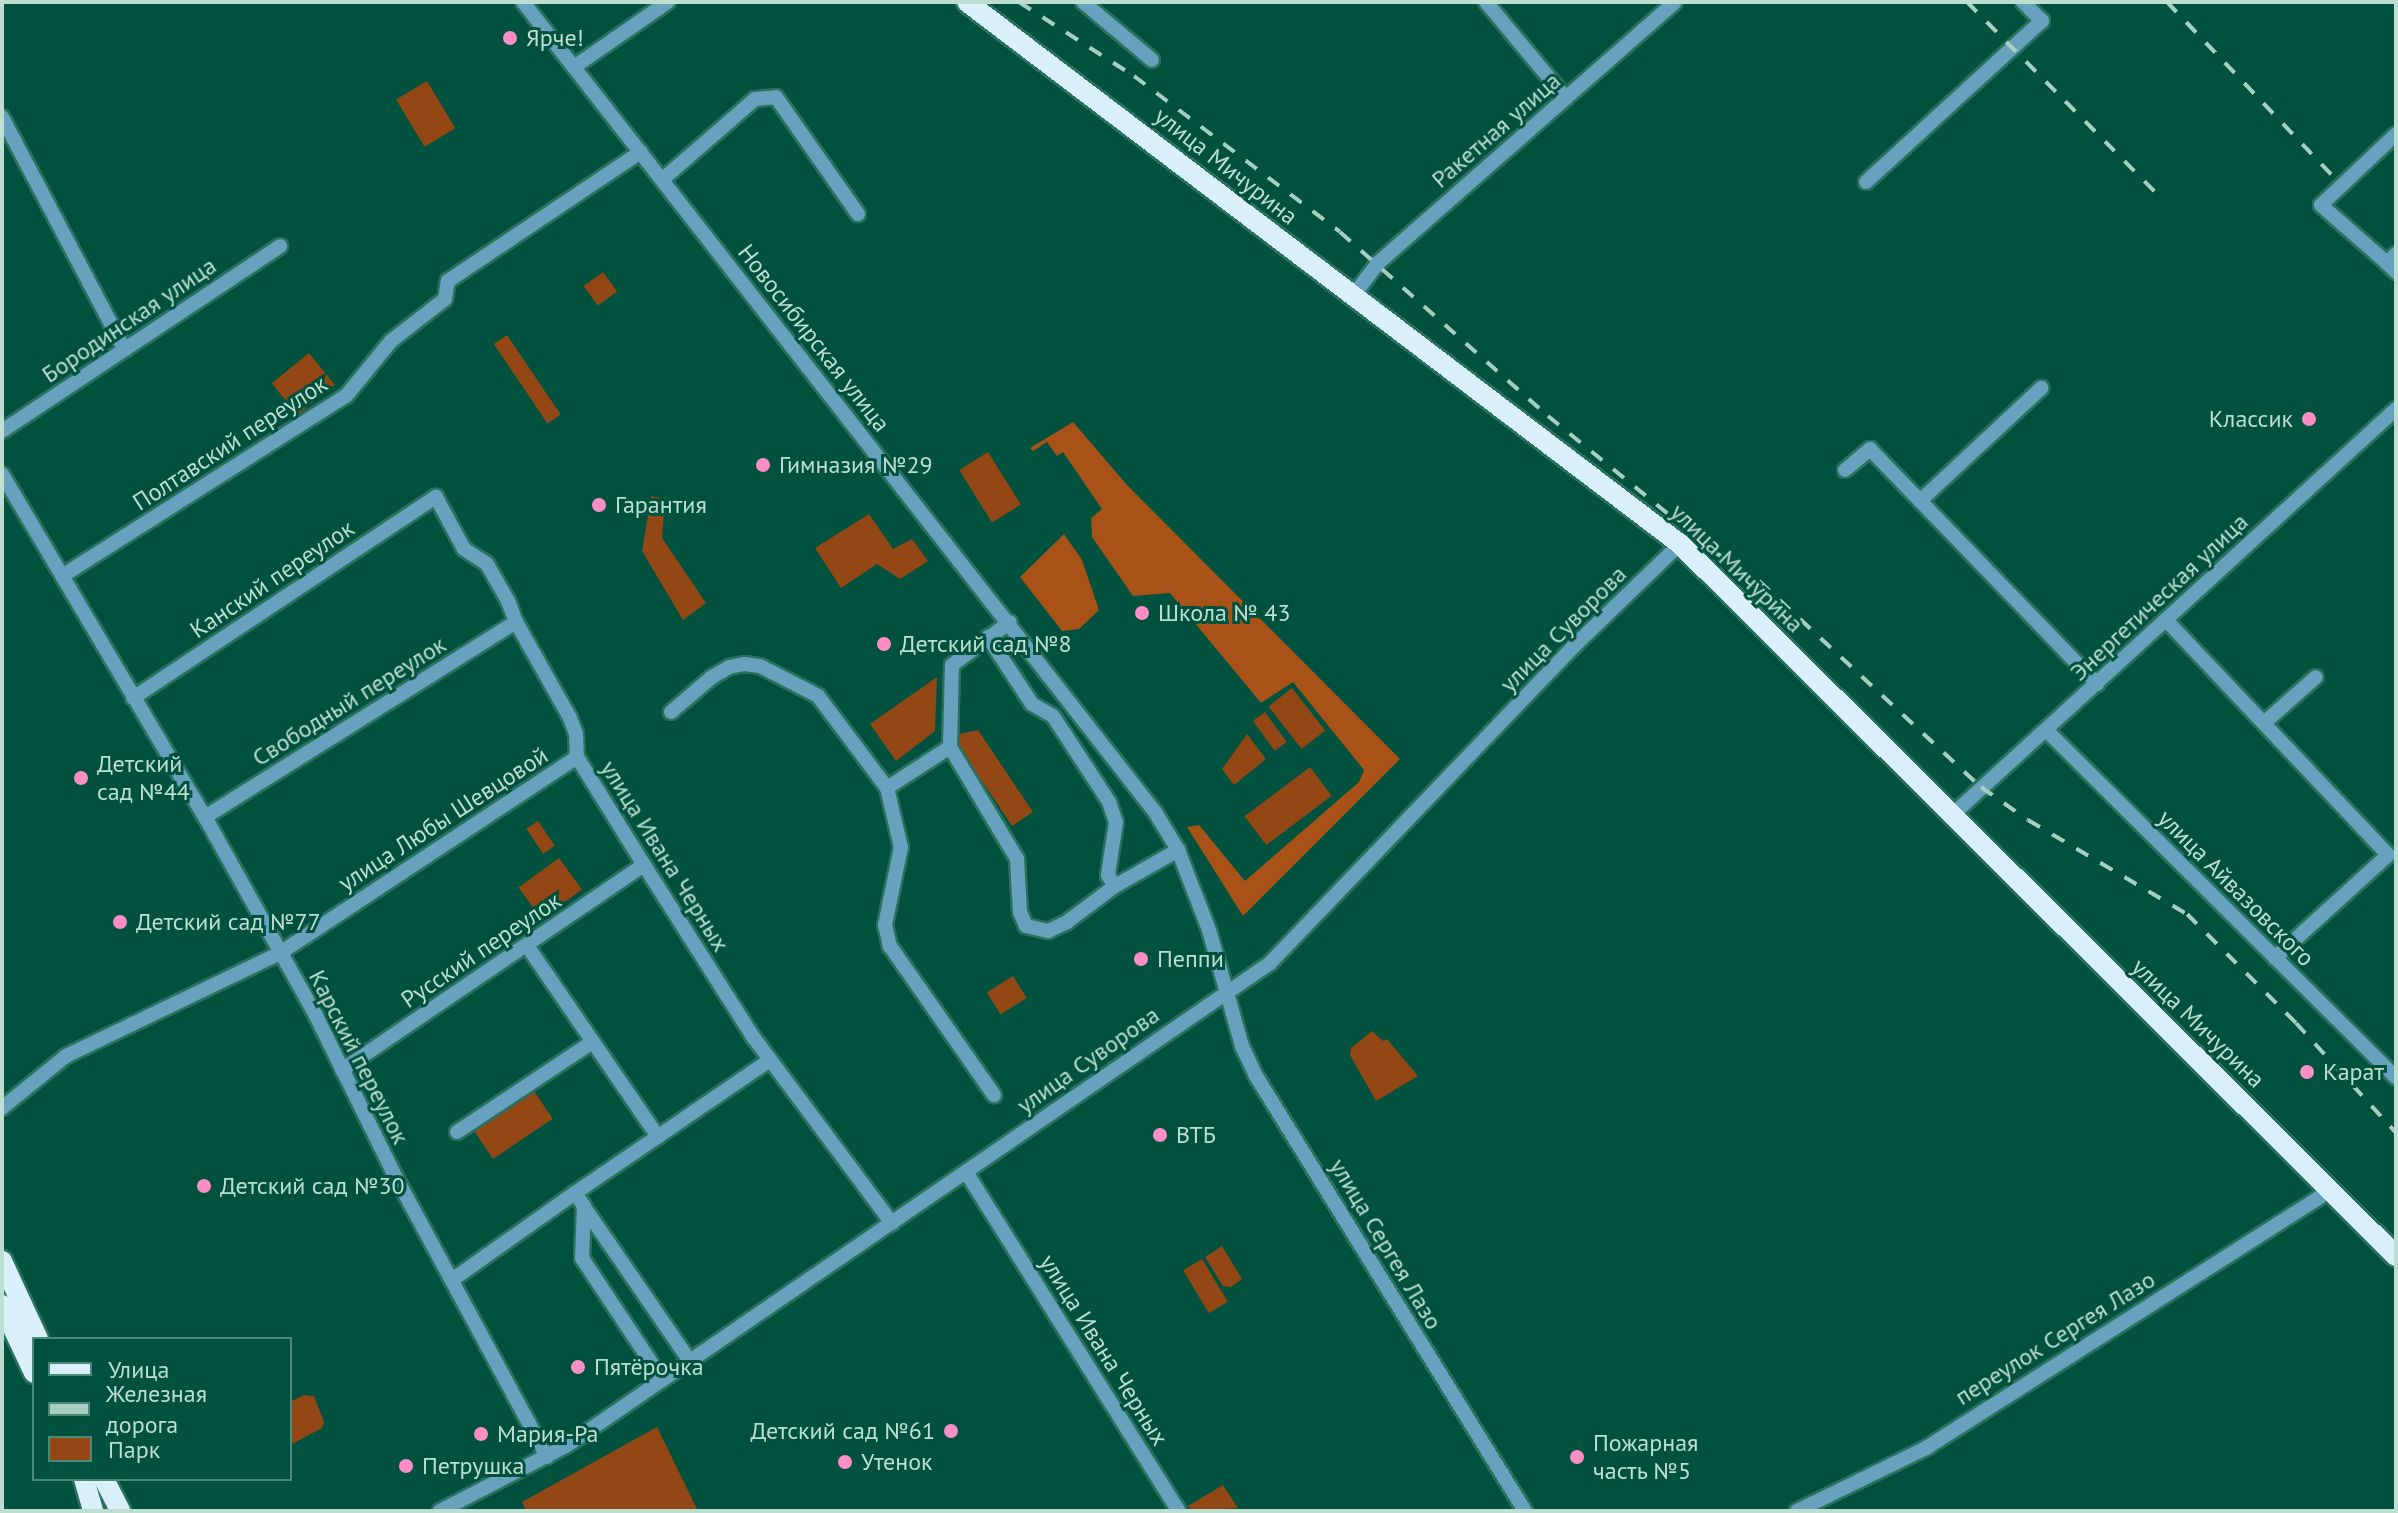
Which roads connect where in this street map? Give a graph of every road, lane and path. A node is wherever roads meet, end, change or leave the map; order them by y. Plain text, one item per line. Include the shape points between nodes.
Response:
1 (523, 2) edge
2 (668, 2) edge
3 (967, 2) edge
4 (1083, 2) edge
5 (1486, 2) edge
6 (1675, 2) edge
7 (2023, 2) edge
8 (1152, 60) dead end
9 (574, 67) junction
10 (1566, 98) junction
11 (2, 117) edge
12 (2396, 134) edge
13 (641, 152) junction
14 (663, 179) junction
15 (1866, 182) dead end
16 (858, 214) dead end
17 (280, 246) dead end
18 (2393, 263) edge
19 (1353, 296) junction
20 (125, 350) junction
21 (2041, 388) dead end
22 (2396, 409) edge
23 (2, 431) edge
24 (1845, 470) dead end
25 (2, 474) edge
26 (436, 497) joint
27 (1920, 501) junction
28 (1680, 544) junction
29 (62, 576) junction
30 (2166, 620) junction
31 (516, 622) junction
32 (1010, 622) junction
33 (988, 637) junction
34 (2316, 677) dead end
35 (2097, 684) junction
36 (133, 698) junction
37 (671, 712) dead end
38 (2264, 723) junction
39 (2046, 730) junction
40 (950, 747) junction
41 (577, 757) junction
42 (887, 788) junction
43 (205, 817) junction
44 (1950, 817) junction
45 (1178, 850) junction
46 (644, 865) junction
47 (1115, 886) junction
48 (528, 947) junction
49 (280, 953) junction
50 (2275, 958) junction
51 (1226, 993) junction
52 (591, 1043) junction
53 (770, 1060) junction
54 (342, 1070) junction
55 (2396, 1077) edge
56 (994, 1095) dead end
57 (2, 1108) edge
58 (457, 1132) dead end
59 (658, 1137) junction
60 (966, 1172) junction
61 (2330, 1191) junction
62 (579, 1200) junction
63 (892, 1223) junction
64 (2396, 1256) edge
65 (2, 1261) edge
66 (452, 1280) junction
67 (2, 1305) edge
68 (37, 1337) edge
69 (690, 1361) junction
70 (32, 1369) edge
71 (662, 1379) junction
72 (547, 1457) junction
73 (85, 1481) edge
74 (105, 1481) edge
75 (93, 1511) edge
76 (120, 1511) edge
77 (440, 1511) edge
78 (1179, 1511) edge
79 (1525, 1511) edge
80 (1797, 1511) edge

1 - 9 street, Новосибирская улица
2 - 9 street
3 - 19 main road, улица Мичурина
4 - 8 street
5 - 10 street
6 - 10 street, Ракетная улица
7 - 15 street via 2042,21
9 - 13 street, Новосибирская улица
10 - 19 street, Ракетная улица via 1378,263
11 - 20 street
12 - 18 street via 2321,205
13 - 14 street, Новосибирская улица
13 - 29 street, Полтавский переулок via 448,281 445,299 391,341 346,396
14 - 16 street via 755,99 776,97
14 - 32 street, Новосибирская улица
17 - 20 street, Бородинская улица
19 - 28 main road, улица Мичурина
20 - 23 street, Бородинская улица
21 - 27 street
22 - 30 street, Энергетическая улица
24 - 27 street via 1870,449
25 - 29 street, Карский переулок
26 - 31 street, улица Ивана Черных via 464,549 487,564
26 - 36 street, Канский переулок
27 - 35 street
28 - 44 main road, улица Мичурина
28 - 51 street, улица Суворова via 1573,647 1270,963
29 - 36 street, Карский переулок
30 - 35 street, Энергетическая улица
30 - 38 street
31 - 41 street, улица Ивана Черных via 570,718
31 - 43 street, Свободный переулок
32 - 33 street
32 - 45 street, Новосибирская улица via 1155,812
33 - 40 street via 952,665
33 - 47 street via 1032,704 1053,716 1109,802 1116,822 1108,875
34 - 38 street
35 - 39 street, Энергетическая улица
36 - 43 street, Карский переулок
37 - 42 street via 729,667 760,666 818,696
38 - 50 street via 2388,855
39 - 44 street, Энергетическая улица
39 - 50 street, улица Айвазовского
40 - 42 street
40 - 47 street via 1017,859 1020,912 1026,926 1048,931
41 - 46 street, улица Ивана Черных
41 - 49 street, улица Любы Шевцовой
42 - 56 street via 901,847 885,925 890,946
43 - 49 street, Карский переулок
44 - 61 main road, улица Мичурина
45 - 47 street
45 - 51 street, Новосибирская улица
46 - 48 street, Русский переулок
46 - 53 street, улица Ивана Черных
48 - 52 street
48 - 54 street, Русский переулок
49 - 54 street, Карский переулок
49 - 57 street, улица Любы Шевцовой via 66,1056
50 - 55 street, улица Айвазовского
51 - 60 street, улица Суворова
51 - 79 street, улица Сергея Лазо via 1256,1076
52 - 58 street
52 - 59 street
53 - 59 street
53 - 63 street, улица Ивана Черных
54 - 66 street, Карский переулок
59 - 62 street
60 - 63 street, улица Суворова
60 - 78 street, улица Ивана Черных
61 - 64 main road, улица Мичурина
61 - 80 street, переулок Сергея Лазо via 1926,1448
62 - 66 street
62 - 69 street
62 - 71 street via 582,1258
63 - 69 street, улица Суворова
65 - 68 main road
66 - 72 street, Карский переулок
67 - 70 main road
69 - 71 street, улица Суворова
71 - 72 street, улица Суворова
72 - 77 street, улица Суворова
73 - 75 main road
74 - 76 main road

